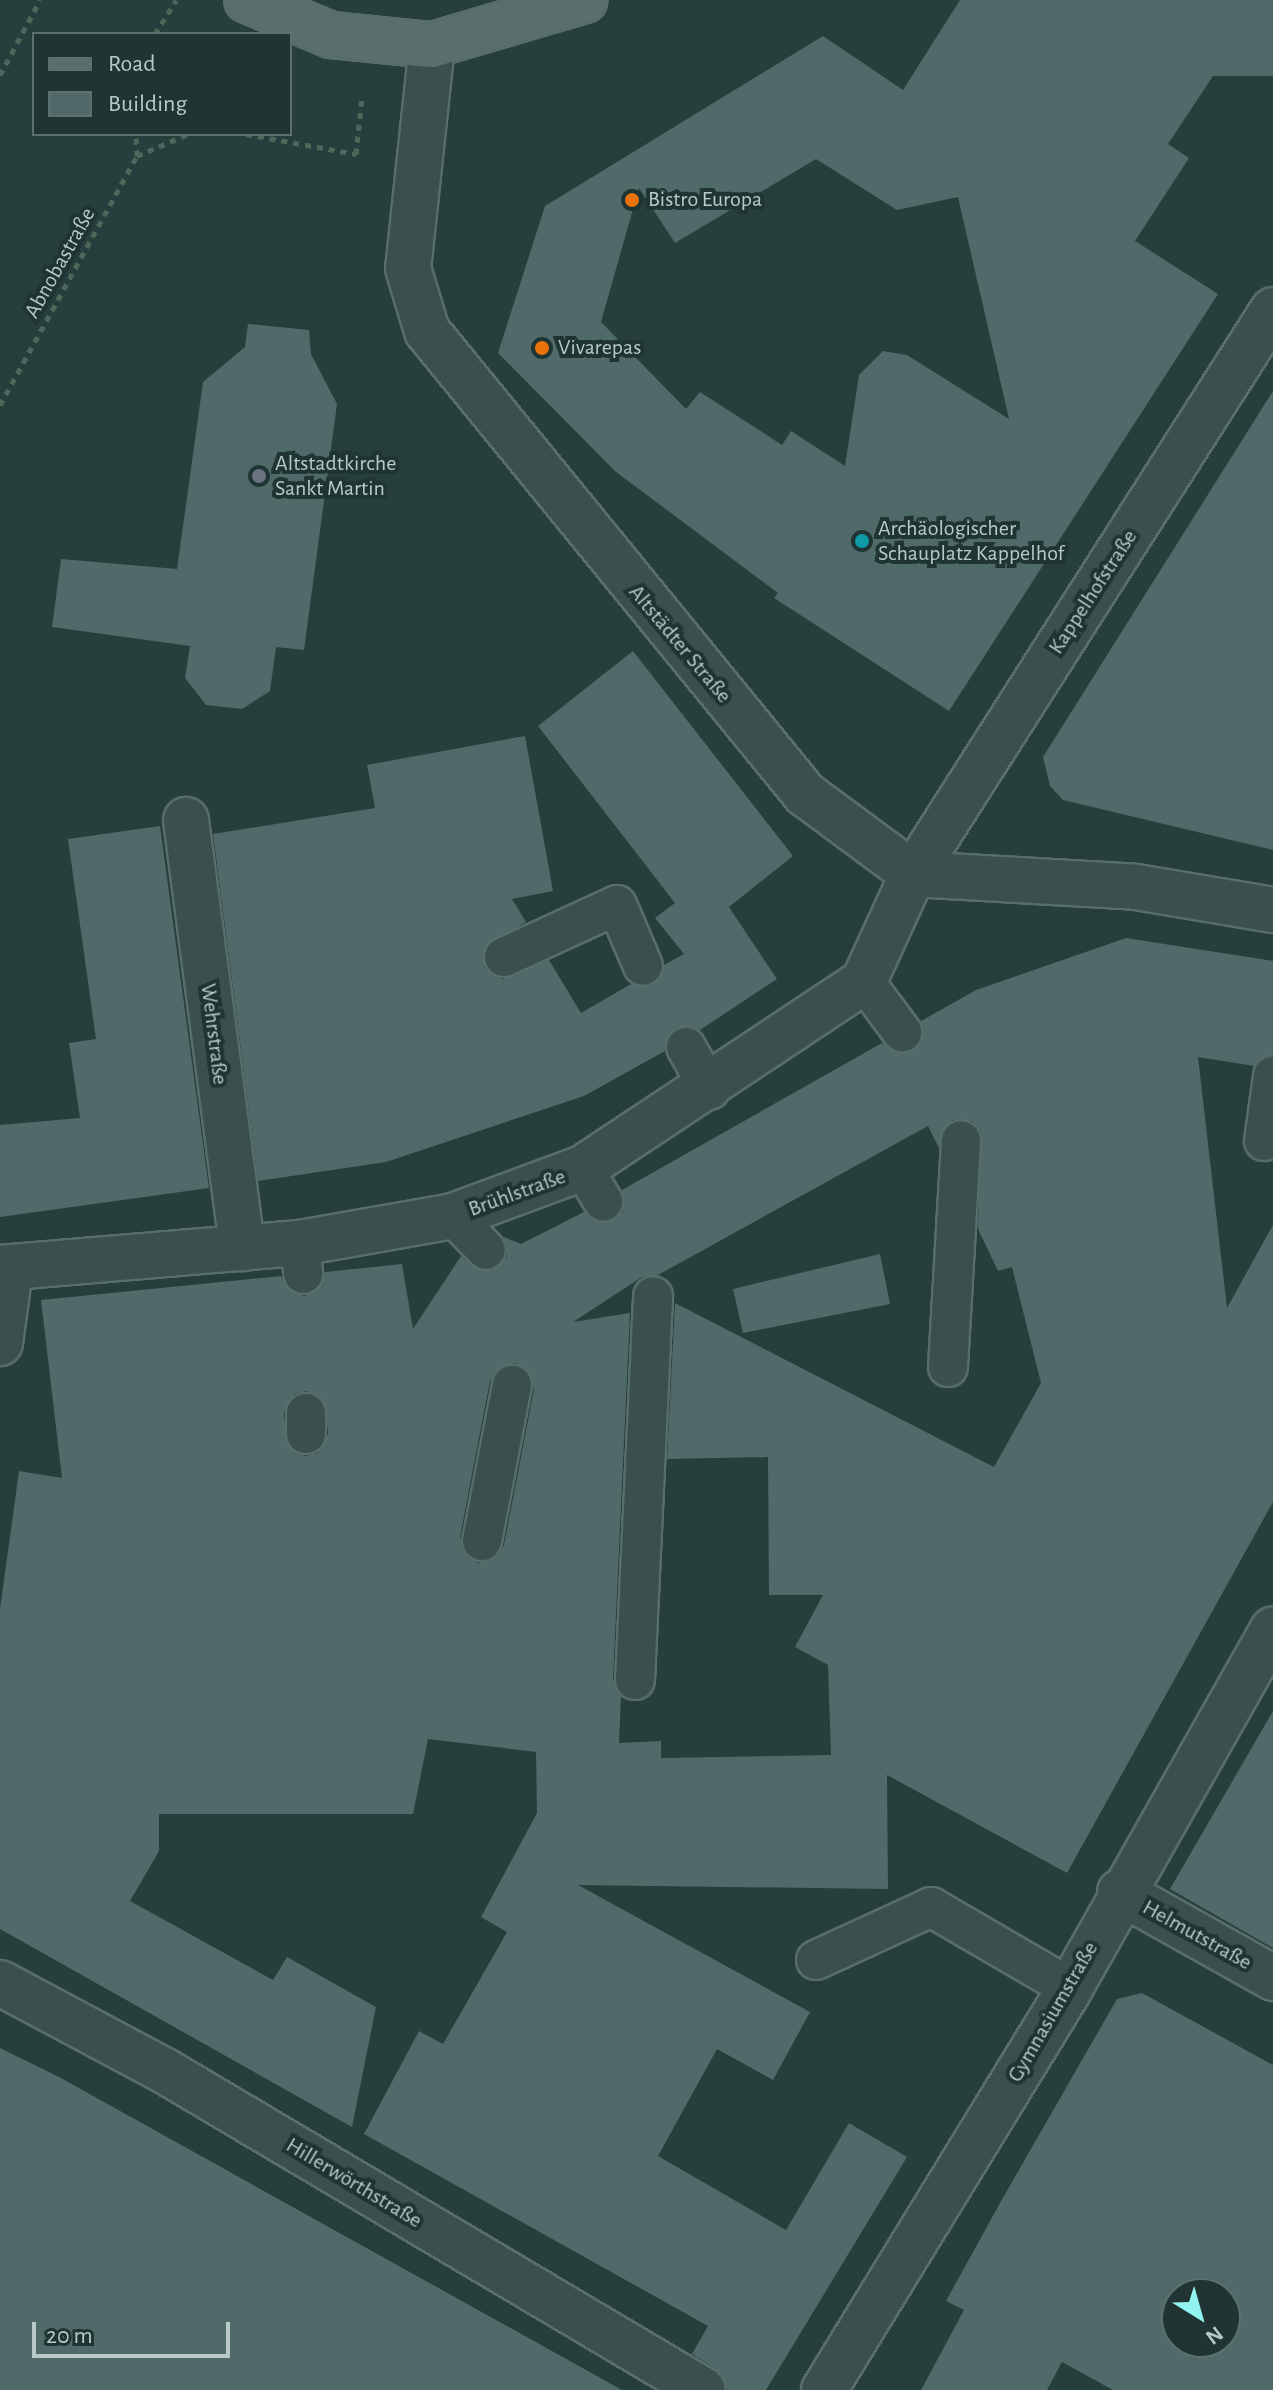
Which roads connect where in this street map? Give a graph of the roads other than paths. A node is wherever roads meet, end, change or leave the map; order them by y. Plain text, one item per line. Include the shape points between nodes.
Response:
1 (247, 0) edge
2 (585, 0) edge
3 (432, 45) junction
4 (1273, 310) edge
5 (186, 820) dead end
6 (913, 874) junction
7 (1273, 910) edge
8 (504, 957) dead end
9 (643, 966) dead end
10 (864, 981) junction
11 (902, 1032) dead end
12 (686, 1047) dead end
13 (1273, 1076) edge
14 (710, 1090) junction
15 (961, 1140) dead end
16 (1264, 1141) dead end
17 (453, 1216) junction
18 (242, 1248) junction
19 (486, 1250) dead end
20 (5, 1269) edge
21 (653, 1296) dead end
22 (0, 1343) edge
23 (948, 1367) dead end
24 (512, 1385) dead end
25 (482, 1541) dead end
26 (1273, 1629) edge
27 (635, 1680) dead end
28 (1120, 1892) junction
29 (816, 1960) dead end
30 (1273, 1978) edge
31 (0, 1983) edge
32 (1070, 1988) junction
33 (703, 2390) edge
34 (824, 2390) edge

1 - 3 main road via 331,35
2 - 3 main road
3 - 6 street, Altstädter Straße via 408,268 427,331 805,794
4 - 6 street, Kappelhofstraße
5 - 18 street, Wehrstraße
6 - 7 street via 1136,887
6 - 10 street
8 - 9 lane via 617,905
10 - 11 lane
10 - 14 street, Brühlstraße
12 - 14 lane
13 - 16 lane
14 - 17 street, Brühlstraße via 593,1185
15 - 23 lane
17 - 18 street, Brühlstraße via 301,1258
17 - 19 lane
18 - 20 street, Brühlstraße
20 - 22 street
21 - 27 lane
24 - 25 lane
26 - 28 street, Gymnasiumstraße
28 - 30 street, Helmutstraße
28 - 32 street, Gymnasiumstraße
29 - 32 lane via 931,1907
31 - 33 street, Hillerwörthstraße via 165,2071
32 - 34 street, Gymnasiumstraße

